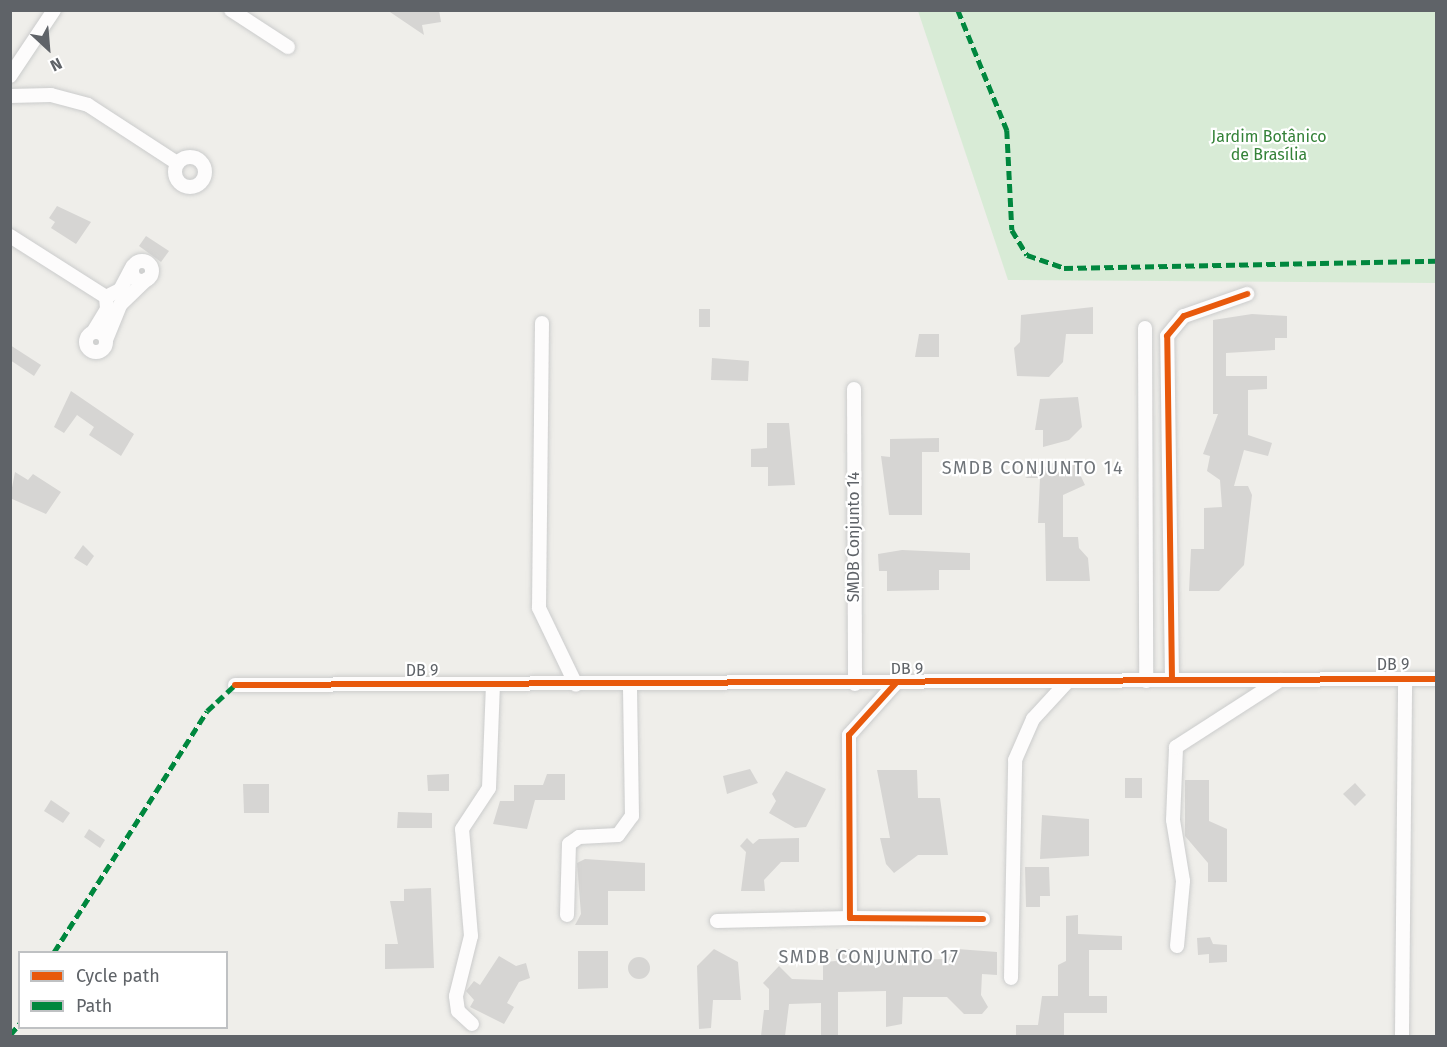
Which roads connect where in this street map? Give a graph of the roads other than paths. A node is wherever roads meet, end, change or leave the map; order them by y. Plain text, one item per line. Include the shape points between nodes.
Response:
1 (54, 10) edge
2 (231, 10) edge
3 (288, 47) dead end
4 (10, 76) edge
5 (10, 96) edge
6 (177, 163) dead end
7 (10, 236) edge
8 (1247, 294) dead end
9 (106, 297) junction
10 (542, 323) dead end
11 (1145, 328) dead end
12 (854, 389) dead end
13 (1405, 678) junction
14 (1172, 679) junction
15 (1281, 679) junction
16 (1437, 679) edge
17 (1146, 681) junction
18 (1067, 682) junction
19 (896, 683) junction
20 (576, 684) junction
21 (630, 684) junction
22 (855, 684) junction
23 (493, 685) junction
24 (235, 686) dead end
25 (567, 915) dead end
26 (850, 918) junction
27 (983, 919) dead end
28 (717, 921) dead end
29 (1177, 946) dead end
30 (1011, 978) dead end
31 (472, 1024) dead end
32 (1402, 1036) edge

1 - 4 street
2 - 3 street
5 - 6 street via 51,95 88,105
7 - 9 street
8 - 14 street via 1184,316 1167,336
9 - 9 street via 107,309 93,332 106,340 120,305 147,279 134,277 133,266 120,290
10 - 20 street via 539,608
11 - 17 street
12 - 22 street, SMDB Conjunto 14
13 - 15 street, DB 9
13 - 16 street, DB 9
13 - 32 street
14 - 15 street, DB 9
14 - 17 street, DB 9
15 - 29 street via 1176,747 1173,820 1183,881
17 - 18 street, DB 9
18 - 19 street, DB 9
18 - 30 street via 1033,719 1015,760
19 - 22 street, DB 9
19 - 26 street via 849,735
20 - 21 street, DB 9
20 - 23 street, DB 9
21 - 22 street, DB 9
21 - 25 street via 632,816 618,835 579,837 569,844
23 - 24 street, DB 9
23 - 31 street via 489,788 462,829 471,936 456,996 458,1011
26 - 27 street
26 - 28 street

